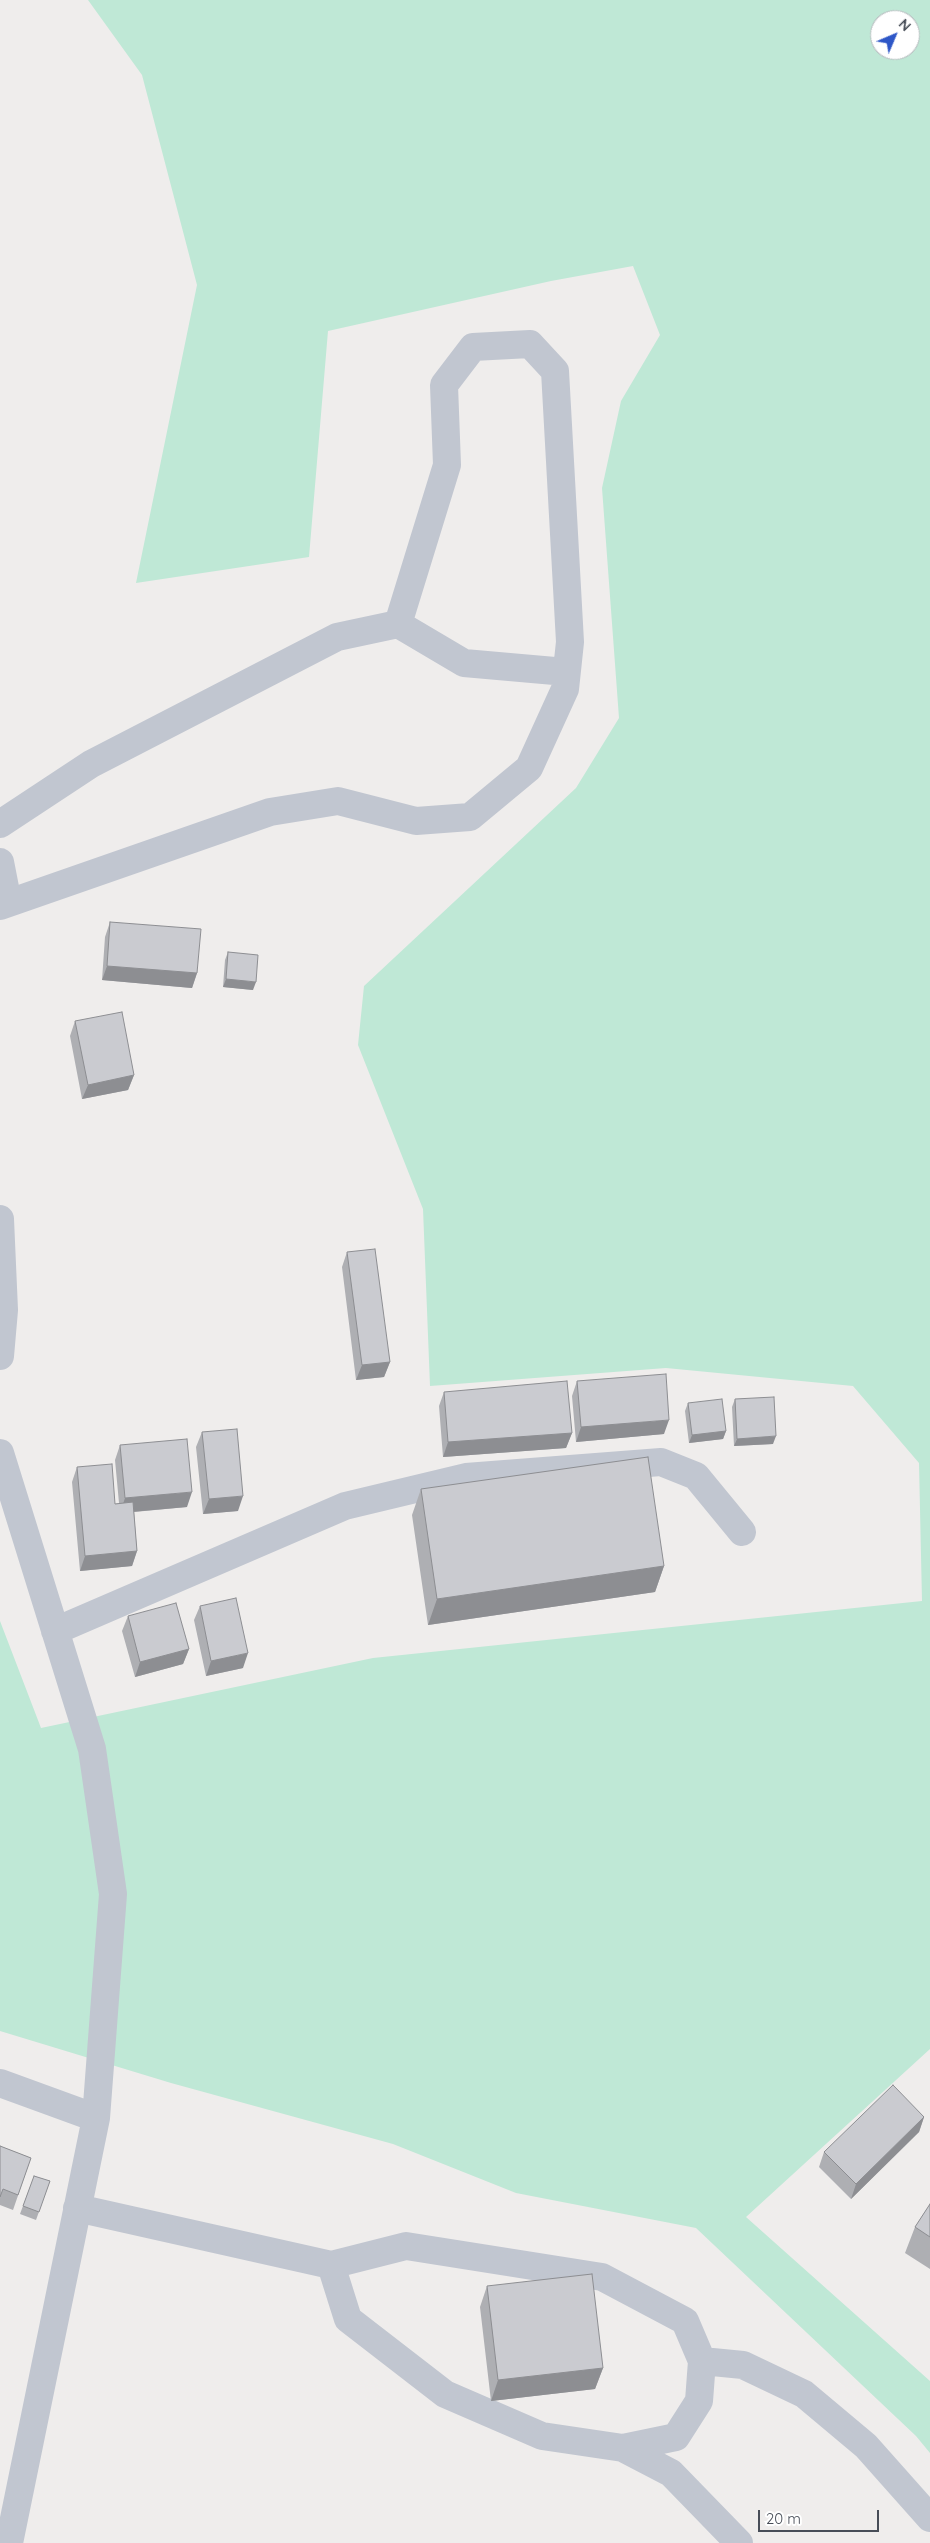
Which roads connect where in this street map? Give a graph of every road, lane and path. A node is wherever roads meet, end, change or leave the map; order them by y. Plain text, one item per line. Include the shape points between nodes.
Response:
1 (398, 624) junction
2 (566, 672) junction
3 (0, 824) edge
4 (0, 862) edge
5 (4, 904) edge
6 (0, 1219) edge
7 (0, 1356) edge
8 (0, 1453) edge
9 (742, 1532) dead end
10 (55, 1631) junction
11 (0, 2083) edge
12 (96, 2118) junction
13 (77, 2208) junction
14 (331, 2266) junction
15 (702, 2361) junction
16 (624, 2448) junction
17 (930, 2518) edge
18 (9, 2543) edge
19 (739, 2543) edge

1 - 2 street via 464,663
1 - 2 street via 447,464 444,385 473,347 530,344 555,371 570,642
1 - 3 street via 337,637 91,764
2 - 5 street via 565,689 529,768 470,817 416,821 338,801 270,812
4 - 5 street
6 - 7 street via 4,1310
8 - 10 street
9 - 10 street via 696,1476 661,1462 466,1477 346,1506
10 - 12 street via 92,1749 112,1894
11 - 12 street
12 - 13 street
13 - 14 street
13 - 18 street
14 - 15 street via 406,2246 602,2277 684,2321
14 - 16 street via 348,2320 445,2394 542,2436
15 - 16 street via 699,2400 676,2437
15 - 17 street via 743,2365 804,2394 866,2446
16 - 19 street via 671,2473

